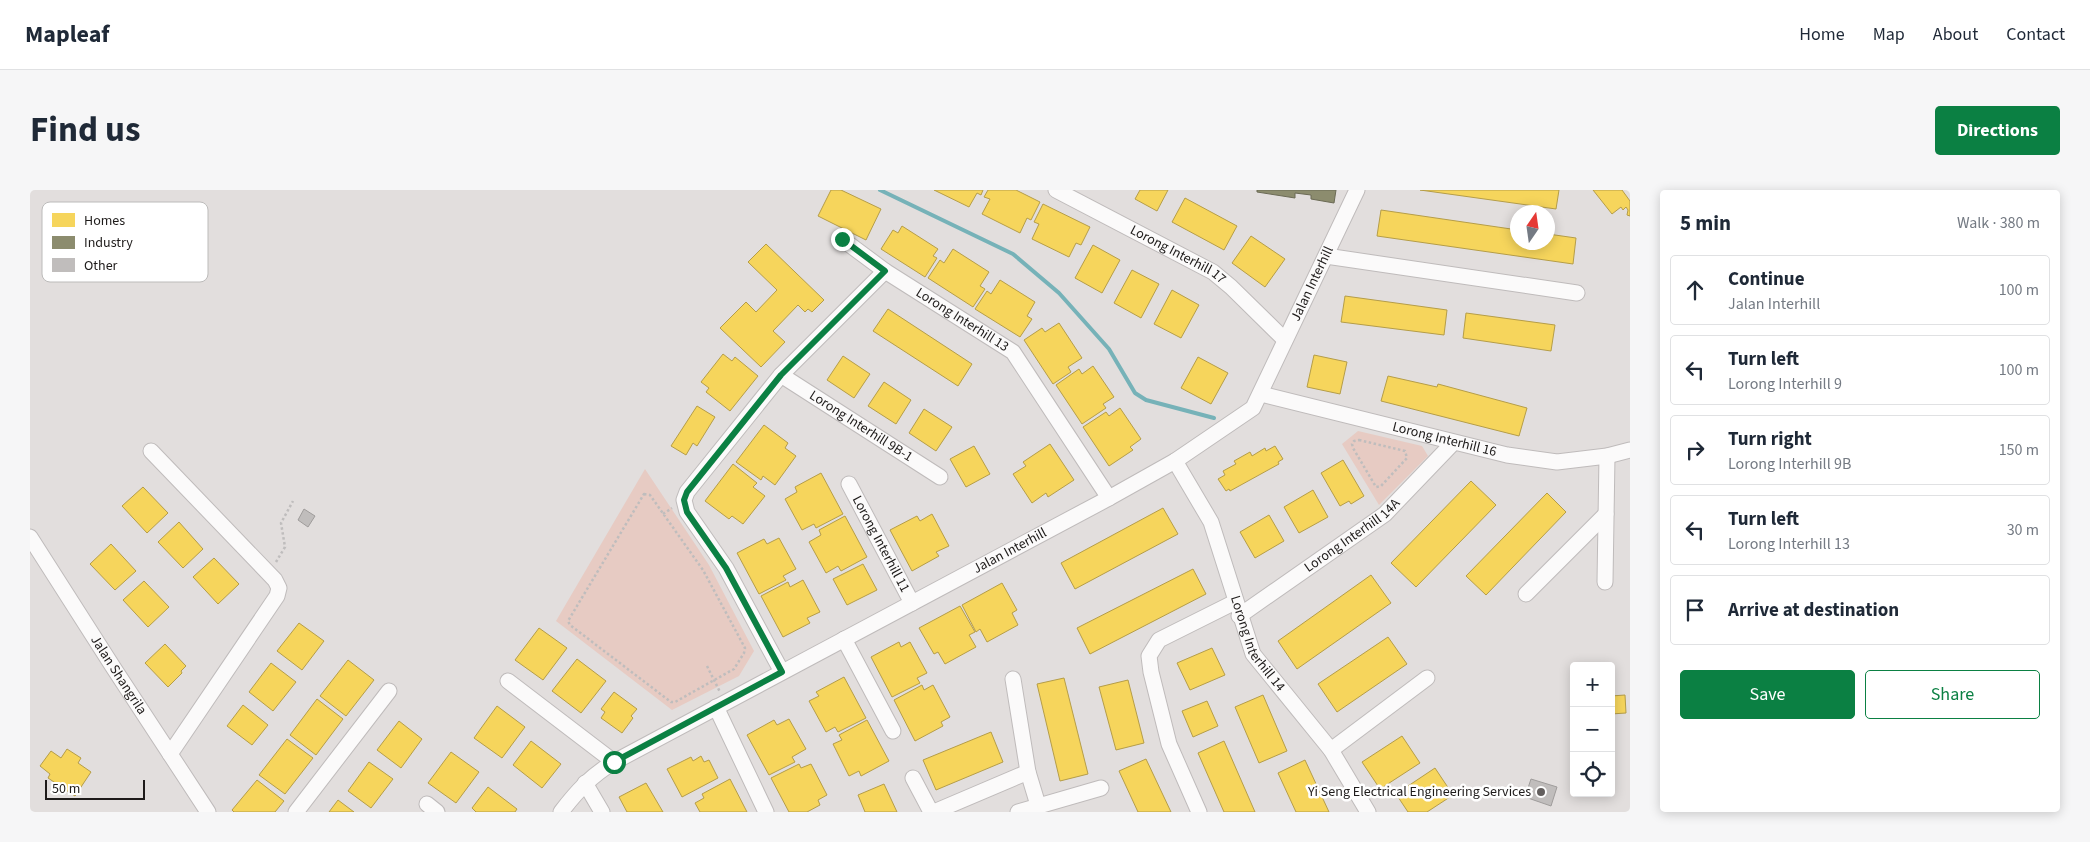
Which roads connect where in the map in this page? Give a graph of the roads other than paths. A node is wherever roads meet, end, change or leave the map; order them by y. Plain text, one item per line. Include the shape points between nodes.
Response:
1 (1056, 190) edge
2 (1357, 190) edge
3 (842, 239) dead end
4 (1326, 256) junction
5 (885, 271) junction
6 (1577, 293) dead end
7 (1284, 340) junction
8 (781, 375) junction
9 (1261, 394) junction
10 (1454, 443) junction
11 (1630, 450) edge
12 (151, 451) dead end
13 (1607, 456) junction
14 (1175, 461) junction
15 (940, 477) dead end
16 (849, 484) dead end
17 (1109, 498) junction
18 (1606, 514) junction
19 (30, 537) edge
20 (1605, 582) dead end
21 (1526, 594) dead end
22 (912, 603) junction
23 (1238, 609) junction
24 (844, 639) junction
25 (782, 672) junction
26 (1427, 678) dead end
27 (1012, 679) dead end
28 (508, 681) dead end
29 (389, 691) dead end
30 (721, 705) junction
31 (893, 731) dead end
32 (1331, 750) junction
33 (170, 754) junction
34 (614, 762) junction
35 (1028, 772) junction
36 (913, 778) dead end
37 (585, 783) junction
38 (1101, 788) dead end
39 (1038, 806) junction
40 (208, 812) edge
41 (296, 812) edge
42 (562, 812) edge
43 (602, 812) edge
44 (766, 812) edge
45 (931, 812) edge
46 (934, 812) edge
47 (1018, 812) edge
48 (1199, 812) edge
49 (1368, 812) edge

1 - 7 street, Lorong Interhill 17 via 1213,272
2 - 4 street, Jalan Interhill
3 - 5 street, Lorong Interhill 13
4 - 6 street
4 - 7 street, Jalan Interhill
5 - 8 street
5 - 17 street, Lorong Interhill 13 via 1013,352
7 - 9 street, Jalan Interhill
8 - 15 street, Lorong Interhill 9B-1
8 - 25 street via 687,492 684,500 687,512 726,568
9 - 10 street, Lorong Interhill 16
9 - 14 street, Jalan Interhill via 1253,408
10 - 13 street, Lorong Interhill 16 via 1507,456 1557,462
10 - 23 street, Lorong Interhill 14A via 1385,514
11 - 13 street, Lorong Interhill 16
12 - 33 street via 269,573 279,588 277,596
13 - 18 street
14 - 17 street, Jalan Interhill
14 - 23 street, Lorong Interhill 14 via 1211,522
16 - 22 street, Lorong Interhill 11
17 - 22 street, Jalan Interhill
18 - 20 street
18 - 21 street
19 - 33 street, Jalan Shangrila
22 - 24 street, Jalan Interhill
23 - 32 street, Lorong Interhill 14 via 1253,654
23 - 48 street, Lorong Interhill 14A via 1159,640 1149,656 1168,744
24 - 25 street, Jalan Interhill
24 - 31 street
25 - 30 street, Jalan Interhill
26 - 32 street
27 - 35 street
28 - 34 street
29 - 41 street
30 - 34 street, Jalan Interhill
30 - 44 street
32 - 49 street, Lorong Interhill 14
33 - 40 street, Jalan Shangrila
34 - 37 street, Jalan Interhill
35 - 39 street
35 - 46 street
36 - 45 street
37 - 42 street, Jalan Interhill
37 - 43 street
38 - 39 street
39 - 47 street

